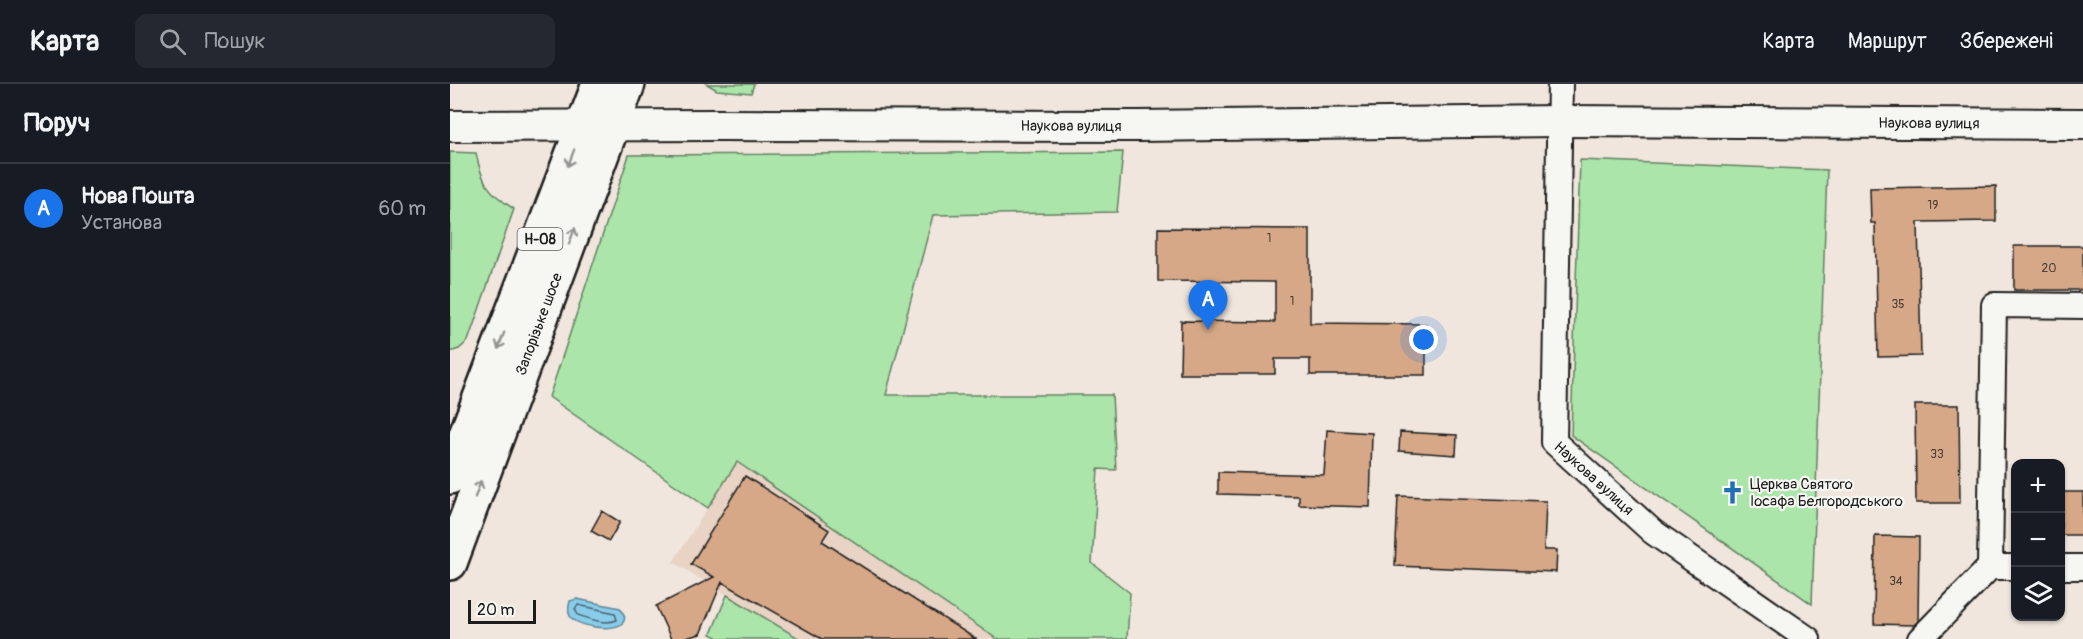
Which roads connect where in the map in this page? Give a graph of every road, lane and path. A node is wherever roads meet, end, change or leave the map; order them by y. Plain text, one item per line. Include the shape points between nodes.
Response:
1 (599, 84) edge
2 (628, 84) edge
3 (1560, 84) edge
4 (1559, 121) junction
5 (2083, 124) edge
6 (450, 126) edge
7 (597, 127) junction
8 (2083, 306) edge
9 (450, 477) edge
10 (450, 563) edge
11 (1990, 567) junction
12 (2011, 567) edge
13 (2065, 567) edge
14 (2083, 567) edge
15 (1808, 639) edge
16 (1920, 639) edge

1 - 7 main road, Запорізьке шосе / Н-08
2 - 7 main road, Запорізьке шосе / Н-08
3 - 4 street, Наукова вулиця
4 - 5 street, Наукова вулиця
4 - 7 street, Наукова вулиця
4 - 15 street, Наукова вулиця via 1554,442 1653,532
6 - 7 street, Наукова вулиця
7 -> 9 main road, Запорізьке шосе / Н-08
10 -> 7 main road, Запорізьке шосе / Н-08 via 514,393
8 - 11 street via 1994,305
11 - 12 street
11 - 16 street
13 - 14 street

